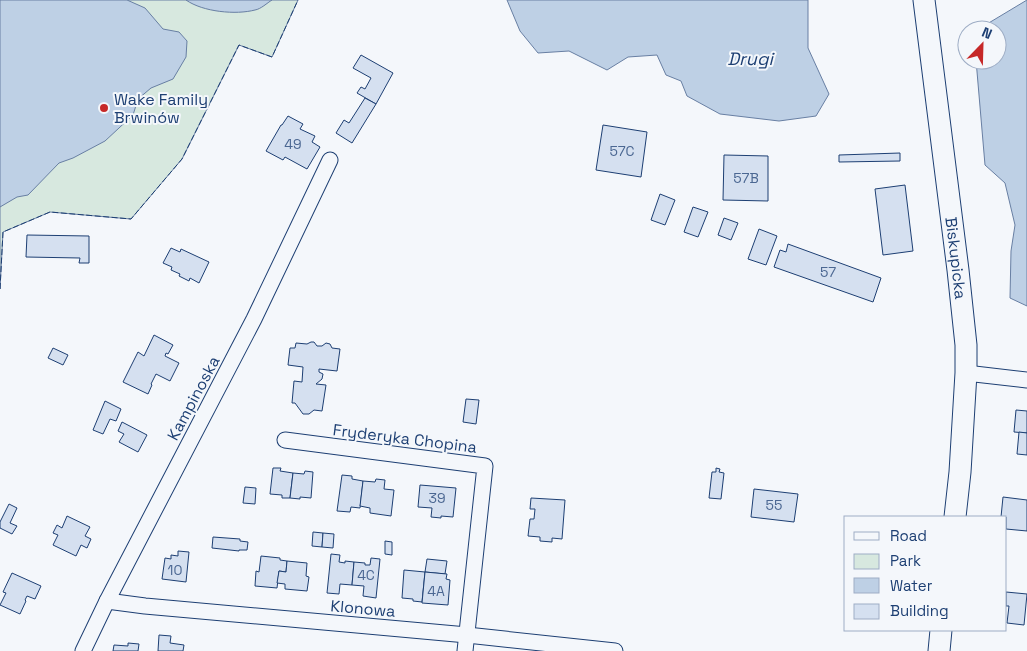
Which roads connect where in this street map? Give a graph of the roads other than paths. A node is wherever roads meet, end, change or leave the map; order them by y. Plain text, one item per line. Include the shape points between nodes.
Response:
1 (924, 0) edge
2 (330, 160) dead end
3 (966, 373) junction
4 (1027, 380) edge
5 (285, 440) dead end
6 (955, 516) edge
7 (107, 601) junction
8 (941, 631) edge
9 (467, 635) junction
10 (83, 651) edge
11 (465, 651) edge
12 (615, 651) edge
13 (939, 651) edge

1 - 3 main road, Biskupicka via 958,270
2 - 7 street, Kampinoska via 254,319
3 - 4 street
3 - 6 main road, Biskupicka
5 - 9 street, Fryderyka Chopina via 485,466
7 - 9 street, Klonowa
7 - 10 street, Kampinoska
8 - 13 main road
9 - 11 street, Fryderyka Chopina
9 - 12 street, Klonowa

